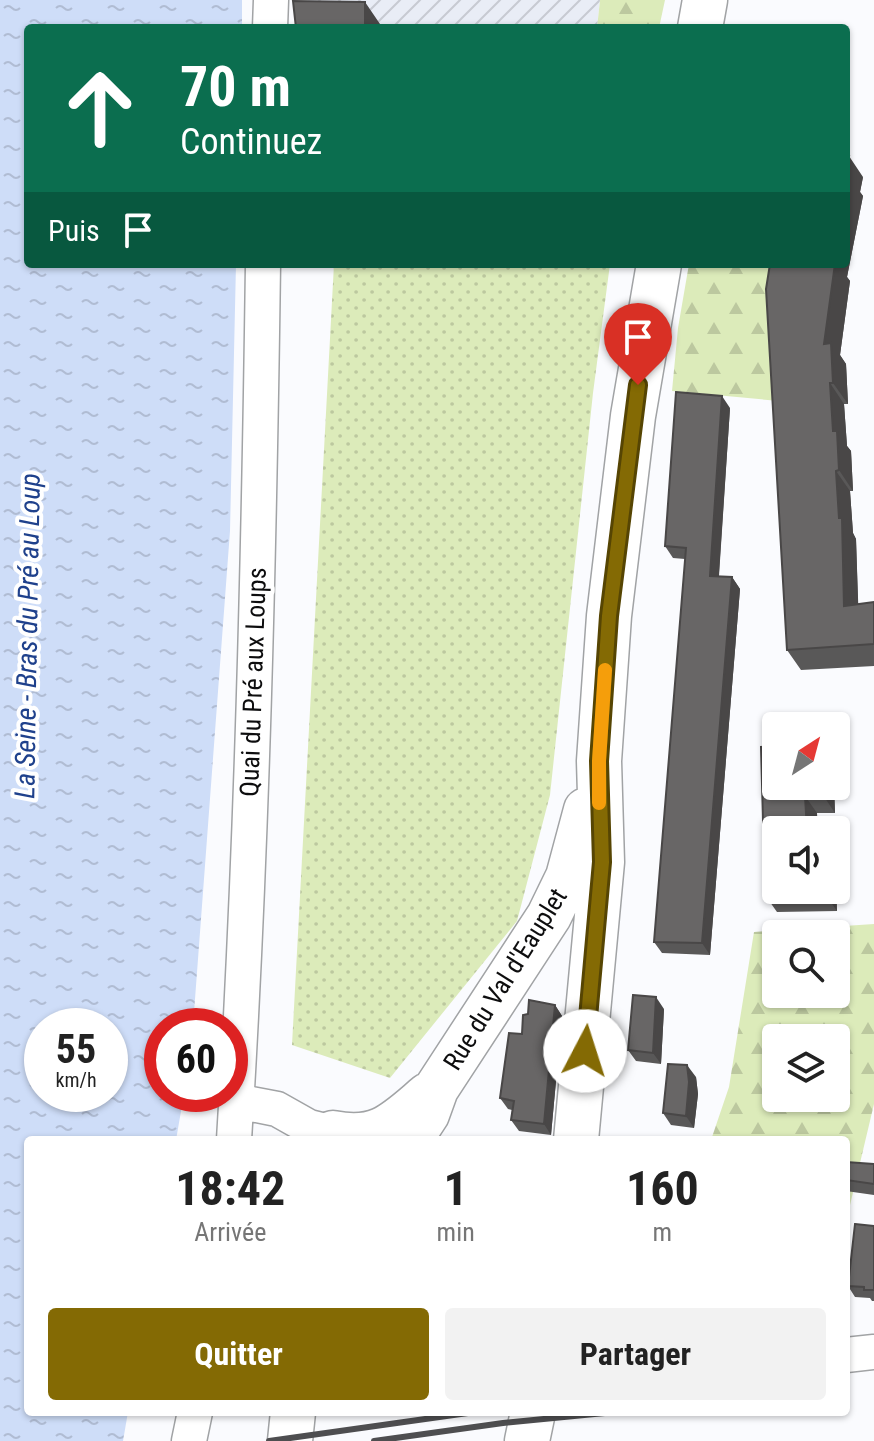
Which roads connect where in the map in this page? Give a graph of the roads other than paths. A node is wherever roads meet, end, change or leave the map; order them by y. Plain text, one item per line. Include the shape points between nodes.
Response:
1 (271, 0) edge
2 (705, 0) edge
3 (270, 24) edge
4 (701, 24) edge
5 (263, 268) edge
6 (658, 268) edge
7 (599, 761) junction
8 (240, 1008) edge
9 (436, 1089) junction
10 (248, 1103) edge
11 (235, 1112) edge
12 (326, 1135) edge
13 (234, 1136) edge
14 (357, 1136) edge
15 (413, 1136) edge
16 (576, 1136) edge
17 (874, 1352) edge
18 (850, 1355) edge
19 (194, 1416) edge
20 (293, 1416) edge
21 (532, 1416) edge
22 (189, 1441) edge
23 (290, 1441) edge
24 (527, 1441) edge

1 - 3 street
2 - 4 main road
5 - 8 street, Quai du Pré aux Loups
6 - 7 main road via 633,416 609,616
7 - 9 main road, Rue du Val d'Eauplet via 568,877 549,916
7 - 16 main road, Rue du Val d'Eauplet via 602,862
9 - 14 main road via 385,1129
9 - 15 main road, Rue du Val d'Eauplet
10 - 12 street via 277,1109
11 - 13 street, Quai du Pré aux Loups
17 - 18 street
19 - 22 street
20 - 23 main road
21 - 24 main road

